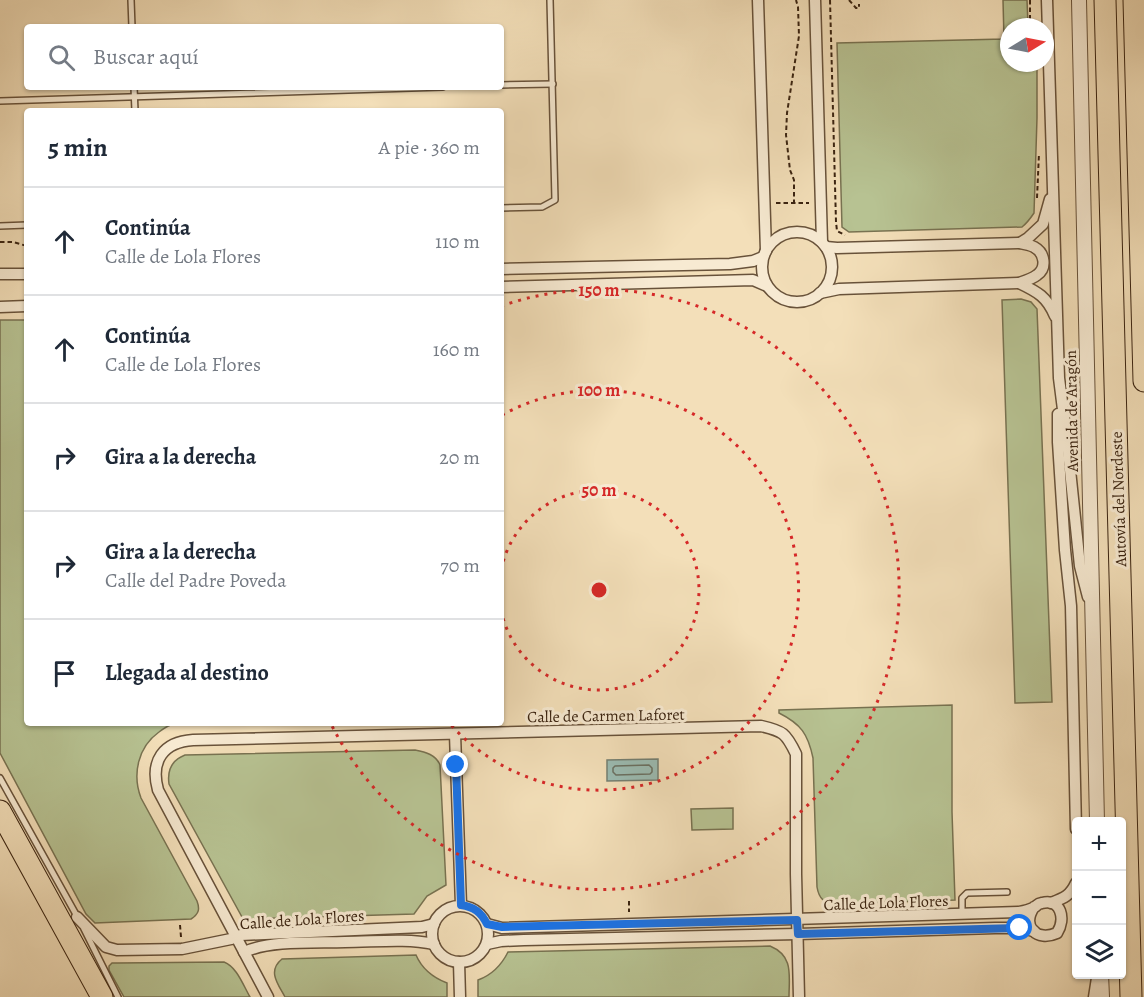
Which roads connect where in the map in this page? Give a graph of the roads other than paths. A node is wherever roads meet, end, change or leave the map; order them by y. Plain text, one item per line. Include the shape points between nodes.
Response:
1 (131, 0) edge
2 (550, 0) edge
3 (758, 0) edge
4 (815, 0) edge
5 (1047, 0) edge
6 (1079, 0) edge
7 (1104, 0) edge
8 (1134, 0) edge
9 (132, 24) edge
10 (1135, 56) junction
11 (553, 84) junction
12 (504, 85) edge
13 (134, 90) edge
14 (340, 90) edge
15 (134, 96) junction
16 (0, 101) edge
17 (135, 108) edge
18 (1144, 165) edge
19 (1053, 187) junction
20 (504, 208) edge
21 (24, 225) edge
22 (0, 226) edge
23 (1020, 243) junction
24 (824, 245) junction
25 (765, 254) junction
26 (504, 269) edge
27 (0, 274) edge
28 (24, 274) edge
29 (1019, 283) junction
30 (767, 286) junction
31 (504, 287) edge
32 (820, 293) junction
33 (24, 306) edge
34 (0, 307) edge
35 (1057, 319) junction
36 (1059, 378) junction
37 (1144, 381) edge
38 (1092, 610) junction
39 (455, 734) junction
40 (0, 778) edge
41 (0, 811) edge
42 (1077, 817) edge
43 (1097, 817) edge
44 (1072, 891) edge
45 (1007, 892) dead end
46 (1051, 903) junction
47 (461, 905) junction
48 (1034, 908) junction
49 (962, 914) junction
50 (77, 917) junction
51 (797, 920) junction
52 (434, 924) junction
53 (487, 924) junction
54 (1034, 931) junction
55 (798, 934) junction
56 (236, 937) junction
57 (434, 944) junction
58 (487, 944) junction
59 (244, 952) junction
60 (459, 962) junction
61 (1099, 979) edge
62 (1100, 979) edge
63 (102, 997) edge
64 (118, 997) edge
65 (268, 997) edge
66 (460, 997) edge
67 (799, 997) edge
68 (1094, 997) edge
69 (1102, 997) edge
70 (1131, 997) edge

1 - 9 lane
2 - 11 lane
3 - 25 street
4 - 24 street
5 - 19 street
6 - 38 street, Avenida de Aragón
7 - 70 highway, Autovía del Nordeste
8 - 10 highway
10 - 18 highway
10 - 37 highway
11 - 12 lane
11 - 20 lane via 555,200 542,207
13 - 15 lane
14 - 15 lane
15 - 16 lane
15 - 17 lane
19 - 23 street via 1043,224
19 - 35 street
21 - 22 lane
23 - 24 street via 837,248
23 - 29 street via 1041,252 1044,262 1039,274
24 - 25 street via 813,236 792,232 772,242
24 - 32 street via 832,271
25 - 26 street via 753,261 730,264
25 - 30 street via 762,266
27 - 28 street
29 - 32 street via 839,289
29 - 35 street via 1037,291 1050,304
30 - 31 street via 753,280
30 - 32 street via 792,302 812,299
33 - 34 street
35 - 36 street
36 - 38 street via 1080,566
36 - 42 street, Avenida de Aragón via 1058,442 1071,606
38 - 43 street, Avenida de Aragón
39 - 47 street
39 - 51 street, Calle de Carmen Laforet via 753,726 778,730 789,739 796,754
39 - 56 street, Calle de Carmen Laforet via 193,740 169,746 156,766 158,790
40 - 50 lane
41 - 63 highway
44 - 46 street
45 - 49 lane via 967,893 962,898
46 - 48 street via 1040,903
46 - 54 street via 1062,914 1057,933 1047,936
47 - 52 street via 444,910
47 - 53 street via 480,913
48 - 49 street, Calle de Lola Flores
48 - 54 street via 1029,919
49 - 51 street, Calle de Lola Flores
50 - 56 street, Calle de Lola Flores via 106,947 117,950 182,949
50 - 64 lane
51 - 53 street, Calle de Lola Flores via 502,927
51 - 55 street, Calle de Carmen Laforet
52 - 56 street, Calle de Lola Flores
52 - 57 street
53 - 58 street
54 - 55 street, Calle de Lola Flores via 995,928
55 - 58 street, Calle de Lola Flores via 501,940
55 - 67 street, Calle de Carmen Laforet
56 - 59 street, Calle de Carmen Laforet
57 - 59 street, Calle de Lola Flores via 290,944
57 - 60 street via 444,956
58 - 60 street via 479,955
59 - 65 street, Calle de Carmen Laforet
60 - 66 street
61 - 68 street
62 - 69 street

